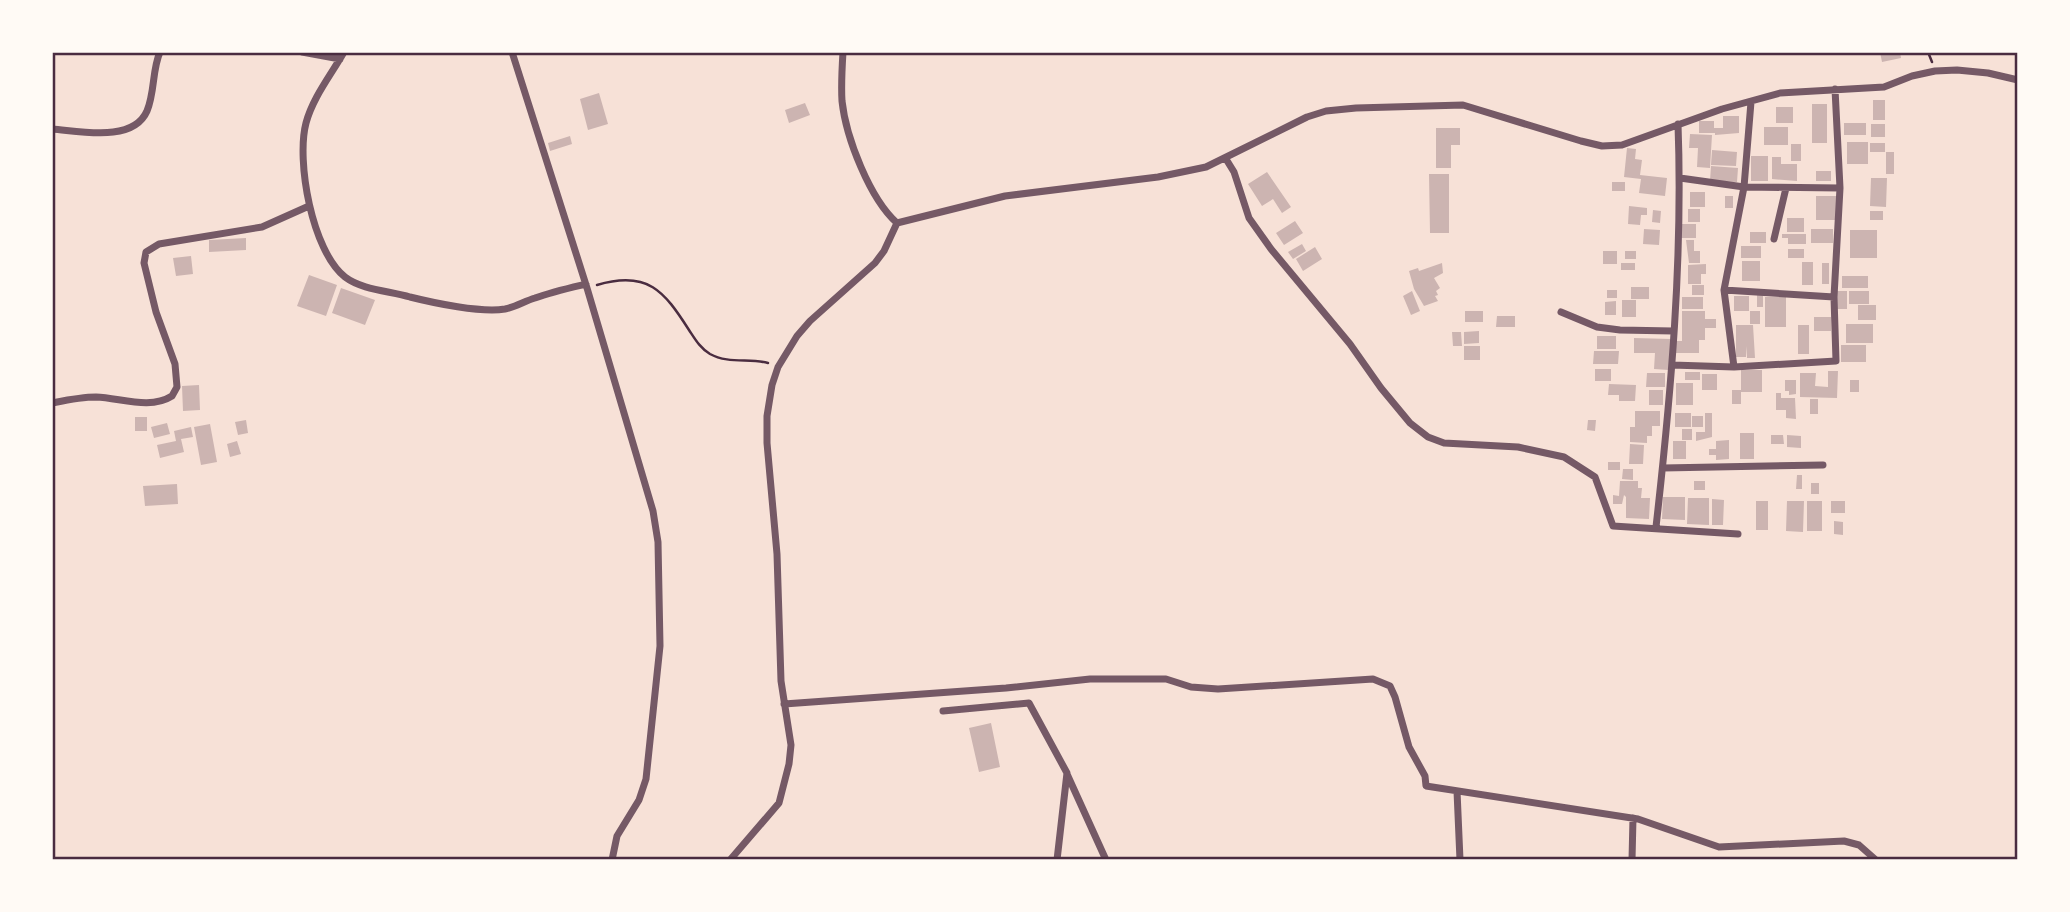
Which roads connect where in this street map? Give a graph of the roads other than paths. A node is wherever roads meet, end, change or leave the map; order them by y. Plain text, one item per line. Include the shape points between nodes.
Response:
1 (160, 52) edge
2 (302, 52) edge
3 (512, 52) edge
4 (843, 52) edge
5 (342, 56) edge
6 (2018, 79) edge
7 (1835, 89) junction
8 (1751, 102) junction
9 (1678, 124) junction
10 (52, 129) edge
11 (1226, 159) junction
12 (1680, 178) junction
13 (1744, 187) junction
14 (1786, 188) junction
15 (1840, 188) junction
16 (309, 206) junction
17 (897, 223) junction
18 (1774, 239) dead end
19 (586, 286) junction
20 (1724, 290) junction
21 (1834, 296) junction
22 (1561, 312) dead end
23 (1673, 331) junction
24 (1672, 365) junction
25 (1734, 367) junction
26 (52, 403) edge
27 (1823, 465) dead end
28 (1663, 468) junction
29 (1656, 527) junction
30 (1738, 534) dead end
31 (784, 704) junction
32 (943, 711) dead end
33 (1067, 774) junction
34 (1457, 791) junction
35 (1633, 818) junction
36 (612, 859) edge
37 (730, 859) edge
38 (1057, 859) edge
39 (1106, 859) edge
40 (1460, 859) edge
41 (1632, 859) edge
42 (1876, 859) edge

1 - 10 street via 147,113 136,124 121,133
2 - 5 street
3 - 19 street
4 - 17 street via 842,102 853,142 879,202
5 - 16 street via 306,124 304,168
6 - 7 street via 1935,71 1884,87
7 - 8 street via 1780,93
7 - 15 street
8 - 9 street
8 - 13 street
9 - 11 street via 1632,143 1602,146 1463,105 1356,107 1307,117
9 - 12 street
11 - 17 street via 1158,177 1005,196
11 - 29 street via 1250,218 1271,249 1410,423 1444,443 1518,447 1564,457 1595,478 1613,526
12 - 13 street
12 - 23 street
13 - 14 street
13 - 20 street
14 - 15 street
14 - 18 street
15 - 21 street
16 - 19 street via 328,257 359,285 450,305 503,310
16 - 26 street via 262,227 159,244 146,252 144,263 156,312 175,364 177,387 172,396 154,403 98,397
17 - 31 street via 875,263 797,336 778,367 769,397 767,443 778,554
19 - 36 street via 658,541 660,646 646,779 617,836
20 - 21 street
20 - 25 street
21 - 25 street via 1836,361
22 - 23 street via 1597,327
23 - 24 street
24 - 25 street
24 - 28 street
27 - 28 street
28 - 29 street
29 - 30 street
31 - 34 street via 1090,679 1166,679 1218,689 1373,679 1390,687 1395,697 1426,786
31 - 37 street via 791,745 779,803
32 - 33 street via 1030,703
33 - 38 street
33 - 39 street
34 - 35 street
34 - 40 street
35 - 41 street
35 - 42 street via 1719,847 1844,841 1859,845

